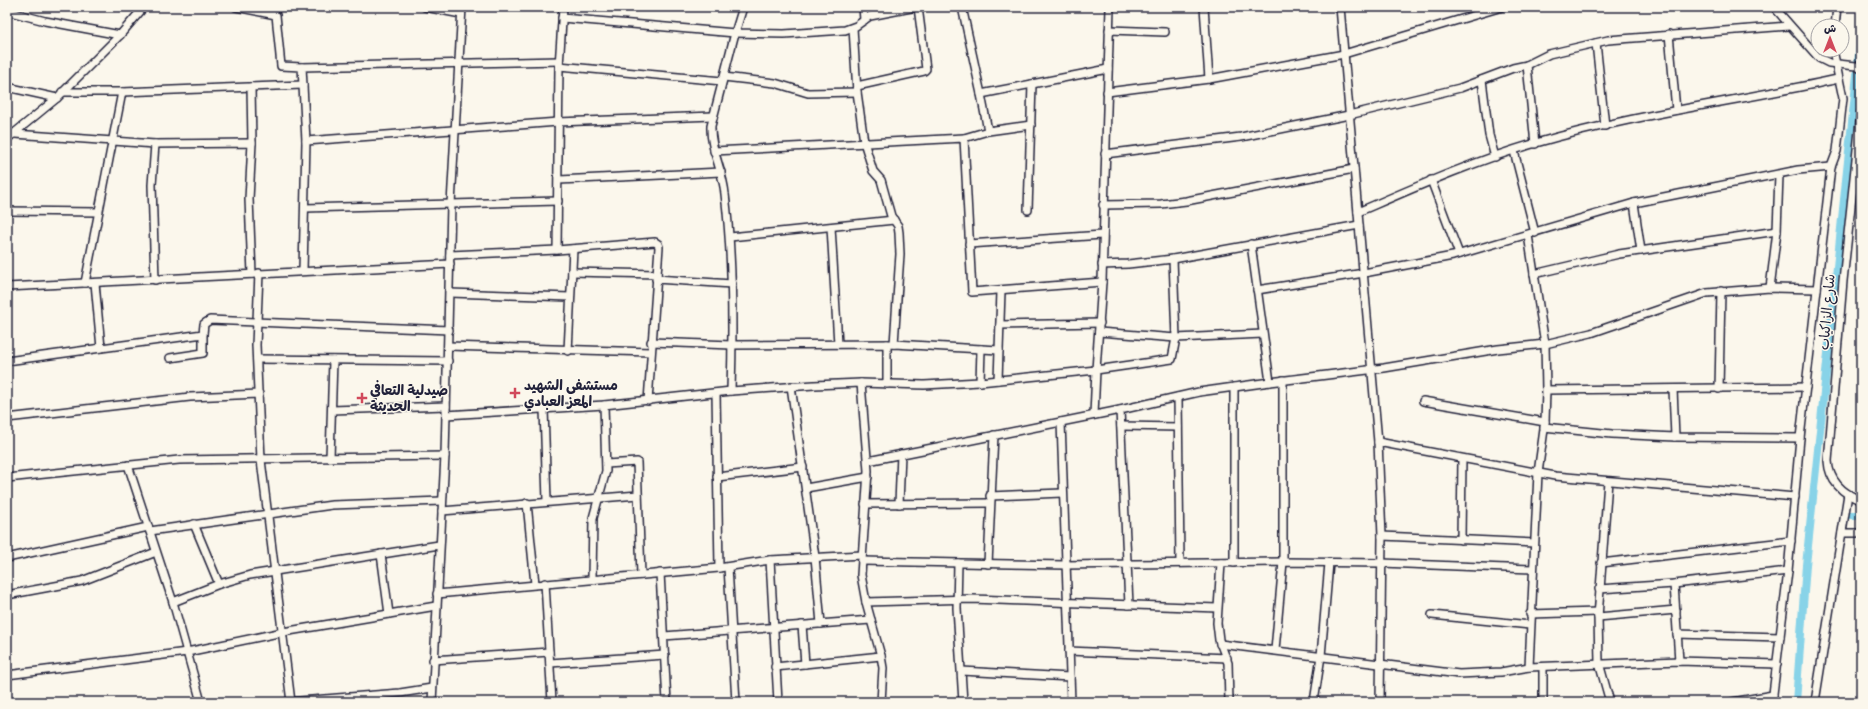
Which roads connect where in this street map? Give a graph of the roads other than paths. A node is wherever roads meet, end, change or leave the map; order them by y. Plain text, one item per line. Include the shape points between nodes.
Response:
1 (144, 7) edge
2 (236, 7) edge
3 (425, 7) edge
4 (563, 7) edge
5 (743, 7) edge
6 (863, 7) edge
7 (917, 7) edge
8 (962, 7) edge
9 (1110, 7) edge
10 (1204, 7) edge
11 (1340, 7) edge
12 (1502, 7) edge
13 (1774, 7) edge
14 (1837, 7) edge
15 (462, 10) edge
16 (7, 11) edge
17 (562, 18) junction
18 (1836, 18) edge
19 (864, 20) junction
20 (1789, 26) junction
21 (852, 28) junction
22 (1109, 30) junction
23 (1165, 32) dead end
24 (735, 33) junction
25 (1669, 34) junction
26 (120, 35) junction
27 (1596, 43) junction
28 (1344, 54) junction
29 (1834, 58) edge
30 (459, 62) junction
31 (559, 63) junction
32 (1835, 64) junction
33 (1527, 65) junction
34 (302, 67) junction
35 (1108, 69) junction
36 (1861, 69) edge
37 (723, 79) junction
38 (1209, 79) junction
39 (1838, 79) junction
40 (1482, 80) junction
41 (1032, 84) junction
42 (303, 85) junction
43 (7, 87) edge
44 (250, 87) junction
45 (857, 89) junction
46 (62, 92) junction
47 (122, 92) junction
48 (1107, 92) junction
49 (982, 94) junction
50 (57, 98) junction
51 (1676, 110) junction
52 (1861, 112) edge
53 (1349, 115) junction
54 (713, 116) junction
55 (558, 122) junction
56 (1031, 125) junction
57 (1605, 126) junction
58 (455, 129) junction
59 (988, 131) junction
60 (16, 134) junction
61 (964, 138) junction
62 (7, 139) edge
63 (306, 141) junction
64 (114, 142) junction
65 (864, 142) junction
66 (252, 143) junction
67 (155, 144) junction
68 (1535, 144) junction
69 (714, 150) junction
70 (1514, 151) junction
71 (1105, 154) junction
72 (1495, 157) junction
73 (1831, 167) junction
74 (1354, 168) junction
75 (721, 172) junction
76 (1779, 175) junction
77 (559, 180) junction
78 (1431, 180) junction
79 (558, 201) junction
80 (1634, 203) junction
81 (451, 204) junction
82 (1103, 205) junction
83 (305, 208) junction
84 (1028, 210) dead end
85 (7, 211) edge
86 (98, 212) junction
87 (1358, 212) junction
88 (894, 220) junction
89 (1359, 225) junction
90 (831, 227) junction
91 (1777, 231) junction
92 (1532, 234) junction
93 (1102, 235) junction
94 (730, 237) junction
95 (969, 244) junction
96 (1250, 244) junction
97 (573, 249) junction
98 (557, 250) junction
99 (1641, 251) junction
100 (1459, 254) junction
101 (450, 255) junction
102 (1173, 259) junction
103 (450, 264) junction
104 (1102, 265) junction
105 (303, 271) junction
106 (572, 272) junction
107 (1364, 273) junction
108 (256, 274) junction
109 (1534, 274) junction
110 (657, 276) junction
111 (155, 280) junction
112 (1102, 282) junction
113 (85, 283) junction
114 (95, 283) junction
115 (732, 284) junction
116 (7, 288) edge
117 (1770, 288) junction
118 (1817, 289) junction
119 (1257, 290) junction
120 (1001, 291) junction
121 (1721, 291) junction
122 (450, 293) junction
123 (570, 297) junction
124 (256, 321) junction
125 (1100, 323) junction
126 (1000, 325) junction
127 (449, 330) junction
128 (1099, 332) junction
129 (203, 334) junction
130 (1263, 334) junction
131 (1176, 338) junction
132 (651, 342) junction
133 (838, 344) junction
134 (891, 344) junction
135 (1545, 344) junction
136 (732, 345) junction
137 (448, 346) junction
138 (101, 348) junction
139 (982, 349) junction
140 (999, 350) junction
141 (568, 351) junction
142 (651, 352) junction
143 (170, 358) dead end
144 (257, 359) junction
145 (333, 360) junction
146 (7, 361) edge
147 (448, 361) junction
148 (1096, 370) junction
149 (1371, 370) junction
150 (998, 380) junction
151 (1283, 380) junction
152 (980, 382) junction
153 (1270, 382) junction
154 (861, 383) junction
155 (887, 384) junction
156 (791, 386) junction
157 (1234, 387) junction
158 (1806, 387) junction
159 (1673, 389) junction
160 (1719, 389) junction
161 (1546, 390) junction
162 (731, 391) junction
163 (716, 393) junction
164 (259, 394) junction
165 (1178, 397) junction
166 (648, 401) junction
167 (1423, 402) dead end
168 (604, 405) junction
169 (446, 406) junction
170 (544, 409) junction
171 (332, 410) junction
172 (1120, 410) junction
173 (446, 415) junction
174 (1094, 415) junction
175 (7, 418) edge
176 (1061, 422) junction
177 (1544, 425) junction
178 (1121, 426) junction
179 (1178, 427) junction
180 (994, 435) junction
181 (1675, 437) junction
182 (1800, 438) junction
183 (1378, 442) junction
184 (901, 454) junction
185 (445, 456) junction
186 (330, 458) junction
187 (1462, 459) junction
188 (260, 460) junction
189 (868, 461) junction
190 (606, 464) junction
191 (128, 465) junction
192 (803, 467) junction
193 (1538, 473) junction
194 (716, 477) junction
195 (868, 477) junction
196 (7, 478) edge
197 (1608, 480) junction
198 (806, 488) junction
199 (1062, 493) junction
200 (1848, 494) junction
201 (638, 495) junction
202 (1795, 497) junction
203 (599, 498) junction
204 (990, 500) junction
205 (1861, 500) edge
206 (442, 501) junction
207 (547, 502) junction
208 (527, 503) junction
209 (865, 504) junction
210 (899, 504) junction
211 (442, 511) junction
212 (267, 513) junction
213 (194, 524) junction
214 (149, 529) junction
215 (1842, 533) junction
216 (1861, 533) edge
217 (1382, 536) junction
218 (1462, 540) junction
219 (1791, 541) junction
220 (1534, 543) junction
221 (439, 545) junction
222 (156, 552) junction
223 (381, 554) junction
224 (815, 557) junction
225 (7, 558) edge
226 (862, 558) junction
227 (770, 560) junction
228 (1283, 562) junction
229 (958, 563) junction
230 (1221, 563) junction
231 (1234, 563) junction
232 (1329, 563) junction
233 (1382, 563) junction
234 (1601, 563) junction
235 (988, 564) junction
236 (1126, 564) junction
237 (1180, 564) junction
238 (1065, 565) junction
239 (728, 567) junction
240 (719, 568) junction
241 (1533, 569) junction
242 (275, 571) junction
243 (1788, 571) junction
244 (660, 573) junction
245 (641, 575) junction
246 (592, 578) junction
247 (545, 583) junction
248 (219, 584) junction
249 (535, 584) junction
250 (1674, 584) junction
251 (1599, 589) junction
252 (437, 594) junction
253 (7, 595) edge
254 (957, 599) junction
255 (173, 602) junction
256 (866, 602) junction
257 (1067, 603) junction
258 (1129, 605) junction
259 (436, 606) junction
260 (1217, 608) junction
261 (1676, 610) junction
262 (389, 614) junction
263 (1530, 614) junction
264 (1432, 615) dead end
265 (1598, 615) junction
266 (871, 620) junction
267 (821, 624) junction
268 (1530, 625) junction
269 (802, 626) junction
270 (773, 628) junction
271 (732, 631) junction
272 (283, 632) junction
273 (1677, 634) junction
274 (664, 636) junction
275 (1780, 637) junction
276 (1220, 644) junction
277 (1276, 650) junction
278 (1069, 651) junction
279 (187, 652) junction
280 (549, 652) junction
281 (665, 655) junction
282 (881, 656) junction
283 (1321, 656) junction
284 (1227, 658) junction
285 (434, 660) junction
286 (1679, 661) junction
287 (550, 663) junction
288 (1382, 663) junction
289 (805, 664) junction
290 (1599, 664) junction
291 (1777, 664) junction
292 (775, 667) junction
293 (1529, 667) junction
294 (1543, 667) junction
295 (962, 672) junction
296 (7, 675) edge
297 (1070, 677) junction
298 (432, 688) junction
299 (1773, 698) edge
300 (200, 702) edge
301 (287, 702) edge
302 (291, 702) edge
303 (432, 702) edge
304 (552, 702) edge
305 (667, 702) edge
306 (736, 702) edge
307 (778, 702) edge
308 (881, 702) edge
309 (963, 702) edge
310 (1070, 702) edge
311 (1229, 702) edge
312 (1314, 702) edge
313 (1380, 702) edge
314 (1543, 702) edge
315 (1610, 702) edge
316 (1732, 702) edge
317 (1815, 702) edge

1 - 26 street
2 - 34 street via 276,15 281,66
3 - 15 street
4 - 17 street
5 - 24 street
6 - 19 street
7 - 19 street via 870,16
7 - 45 street via 926,69
8 - 49 street
9 - 22 street
10 - 38 street
11 - 28 street
12 - 28 street
13 - 20 street
14 - 18 street
15 - 30 street
16 - 26 street
17 - 24 street
17 - 31 street
19 - 21 street
20 - 25 street
20 - 32 street via 1816,55
21 - 24 street via 784,34
21 - 45 street
22 - 23 street
22 - 35 street
24 - 37 street
25 - 27 street via 1620,38
25 - 51 street
26 - 46 street
27 - 33 street via 1549,54
27 - 57 street
28 - 38 street
28 - 53 street
29 - 32 street
30 - 31 street
30 - 34 street
30 - 58 street
31 - 37 street
31 - 55 street
32 - 36 street
32 - 39 street
33 - 40 street
33 - 68 street
34 - 42 street
35 - 41 street
35 - 48 street
37 - 45 street via 775,83 808,93
37 - 54 street
38 - 48 street
39 - 51 street
39 - 73 street via 1843,91 1843,105 1837,151
40 - 53 street via 1460,88
40 - 72 street via 1489,135
41 - 49 street
41 - 56 street
42 - 44 street
42 - 63 street
43 - 50 street
44 - 47 street
44 - 66 street
45 - 65 street
46 - 47 street
46 - 50 street
47 - 64 street
48 - 71 street
49 - 59 street
50 - 60 street
51 - 57 street
52 - 200 street, شارع الزاكياب via 1843,281 1828,461 1832,478
53 - 71 street via 1241,137
53 - 74 street
54 - 55 street
54 - 69 street via 710,132
55 - 58 street
55 - 77 street
56 - 59 street
56 - 84 street
57 - 68 street
58 - 63 street
58 - 81 street
59 - 61 street
60 - 62 street
60 - 64 street
61 - 65 street
61 - 95 street
63 - 83 street
64 - 67 street
64 - 86 street
65 - 69 street
65 - 88 street via 873,171 881,180
66 - 67 street
66 - 108 street via 249,199
67 - 111 street via 152,185
68 - 70 street
69 - 75 street
70 - 72 street
70 - 92 street
71 - 82 street
72 - 78 street
73 - 76 street via 1811,168
73 - 118 street
74 - 82 street via 1186,201
74 - 87 street
75 - 77 street
75 - 94 street
76 - 80 street
76 - 91 street
77 - 79 street
78 - 87 street
78 - 100 street
79 - 81 street
79 - 98 street
80 - 92 street
80 - 99 street
81 - 83 street
81 - 101 street
82 - 93 street
83 - 105 street
85 - 86 street
86 - 113 street
87 - 89 street
88 - 90 street
88 - 134 street via 898,226 900,254
89 - 96 street
89 - 107 street
90 - 94 street
90 - 133 street
91 - 99 street
91 - 117 street
92 - 100 street
92 - 109 street
93 - 95 street
93 - 104 street
94 - 115 street
95 - 120 street via 972,292
96 - 102 street
96 - 119 street
97 - 98 street
97 - 106 street
97 - 110 street via 655,242 659,247
98 - 101 street
99 - 109 street
100 - 107 street
101 - 103 street
102 - 104 street
102 - 131 street
103 - 105 street
103 - 122 street
104 - 112 street
105 - 108 street
106 - 110 street
106 - 123 street
107 - 119 street
107 - 149 street
108 - 111 street
108 - 124 street
109 - 135 street
110 - 115 street
110 - 132 street
111 - 114 street
112 - 120 street
112 - 125 street
113 - 114 street
113 - 116 street
114 - 138 street
115 - 136 street
117 - 118 street
117 - 121 street
118 - 158 street
119 - 130 street
120 - 126 street
121 - 135 street via 1696,296 1591,333
121 - 160 street
122 - 123 street
122 - 127 street
123 - 141 street
124 - 127 street
124 - 129 street via 207,320
124 - 144 street
125 - 126 street
125 - 128 street
126 - 140 street
127 - 137 street
128 - 131 street
128 - 148 street
129 - 138 street
129 - 143 street via 203,353
130 - 131 street
130 - 153 street
131 - 148 street via 1173,356 1169,360
132 - 136 street
132 - 142 street
133 - 134 street
133 - 136 street
134 - 139 street
134 - 155 street
135 - 149 street via 1498,349
135 - 161 street
136 - 162 street
137 - 141 street
137 - 147 street
138 - 146 street
139 - 140 street
139 - 152 street
140 - 150 street
141 - 142 street
142 - 166 street
144 - 145 street
144 - 164 street
145 - 147 street
145 - 171 street
147 - 169 street
148 - 150 street
148 - 174 street
149 - 151 street
149 - 183 street
150 - 152 street
151 - 153 street
151 - 228 street
152 - 155 street
153 - 157 street
154 - 155 street
154 - 156 street
154 - 189 street
156 - 162 street
156 - 192 street
157 - 165 street
157 - 231 street
158 - 160 street
158 - 182 street
159 - 160 street
159 - 161 street
159 - 181 street
161 - 177 street
162 - 163 street
163 - 166 street
163 - 194 street
164 - 175 street via 190,397
164 - 188 street
165 - 172 street
165 - 179 street
166 - 168 street
167 - 177 street
168 - 170 street
168 - 190 street
169 - 171 street
169 - 173 street
170 - 173 street
170 - 207 street
171 - 186 street
172 - 174 street
172 - 178 street
173 - 185 street
174 - 176 street
176 - 180 street
176 - 199 street
177 - 181 street via 1612,434
177 - 193 street
178 - 179 street
178 - 236 street
179 - 237 street
180 - 184 street
180 - 204 street
181 - 182 street
182 - 202 street
183 - 187 street
183 - 217 street
184 - 189 street
184 - 210 street
185 - 186 street
185 - 206 street
186 - 188 street
187 - 193 street
187 - 218 street
188 - 191 street via 179,460
188 - 212 street
189 - 195 street
190 - 201 street via 637,462
190 - 203 street
191 - 196 street
191 - 214 street
192 - 194 street
192 - 198 street
193 - 197 street
193 - 220 street
194 - 240 street
195 - 198 street
195 - 209 street
197 - 202 street
197 - 234 street
198 - 224 street
199 - 204 street
199 - 238 street
200 - 205 street, شارع الزاكياب
200 - 215 street
201 - 203 street
201 - 245 street
202 - 219 street
203 - 207 street
203 - 246 street via 594,518
204 - 210 street
204 - 235 street
206 - 211 street
206 - 212 street via 332,505
207 - 208 street
208 - 211 street
208 - 249 street
209 - 210 street
209 - 226 street
211 - 221 street
212 - 213 street
212 - 242 street
213 - 214 street
213 - 248 street
214 - 222 street
214 - 225 street
215 - 216 street
215 - 317 street
217 - 218 street
217 - 233 street
218 - 220 street
219 - 234 street
219 - 243 street
220 - 241 street
221 - 223 street
221 - 252 street
222 - 253 street via 82,581
222 - 255 street
223 - 242 street
223 - 262 street
224 - 226 street
224 - 227 street
224 - 267 street
226 - 229 street
226 - 256 street via 861,575
227 - 239 street
227 - 270 street
228 - 231 street
228 - 232 street
228 - 277 street
229 - 235 street
229 - 254 street
230 - 231 street
230 - 237 street
230 - 260 street
232 - 233 street
232 - 283 street
233 - 241 street
233 - 288 street
234 - 251 street
235 - 238 street
236 - 237 street
236 - 238 street
236 - 258 street
238 - 257 street
239 - 240 street
239 - 271 street
240 - 244 street
241 - 263 street
242 - 248 street
242 - 272 street
243 - 250 street
243 - 275 street
244 - 245 street
244 - 274 street
245 - 246 street
246 - 247 street
247 - 249 street
247 - 280 street
248 - 255 street
249 - 252 street
250 - 251 street
250 - 261 street
251 - 265 street
252 - 259 street
254 - 256 street
254 - 257 street
254 - 295 street
255 - 279 street
256 - 266 street
257 - 258 street
257 - 278 street
258 - 260 street
259 - 262 street
259 - 285 street
260 - 276 street
261 - 265 street
261 - 273 street
262 - 272 street
263 - 265 street
263 - 268 street
264 - 268 street
265 - 290 street
266 - 267 street
266 - 282 street
267 - 269 street
268 - 293 street
269 - 270 street
269 - 289 street
270 - 271 street
270 - 292 street
271 - 274 street
271 - 306 street
272 - 279 street
272 - 302 street
273 - 275 street
273 - 286 street
274 - 281 street
275 - 291 street
276 - 277 street
276 - 284 street
277 - 283 street
278 - 284 street
278 - 297 street
279 - 296 street
279 - 300 street
280 - 285 street
280 - 287 street
281 - 287 street
281 - 305 street
282 - 289 street
282 - 308 street
283 - 288 street
283 - 312 street
284 - 311 street
285 - 298 street
286 - 290 street
286 - 291 street
287 - 304 street
288 - 293 street via 1459,674 1501,672
288 - 313 street
289 - 292 street
290 - 294 street
290 - 315 street
291 - 299 street
292 - 307 street
293 - 294 street
294 - 314 street
295 - 297 street
295 - 309 street
297 - 310 street
298 - 302 street
298 - 303 street
299 - 316 street
301 - 302 street

